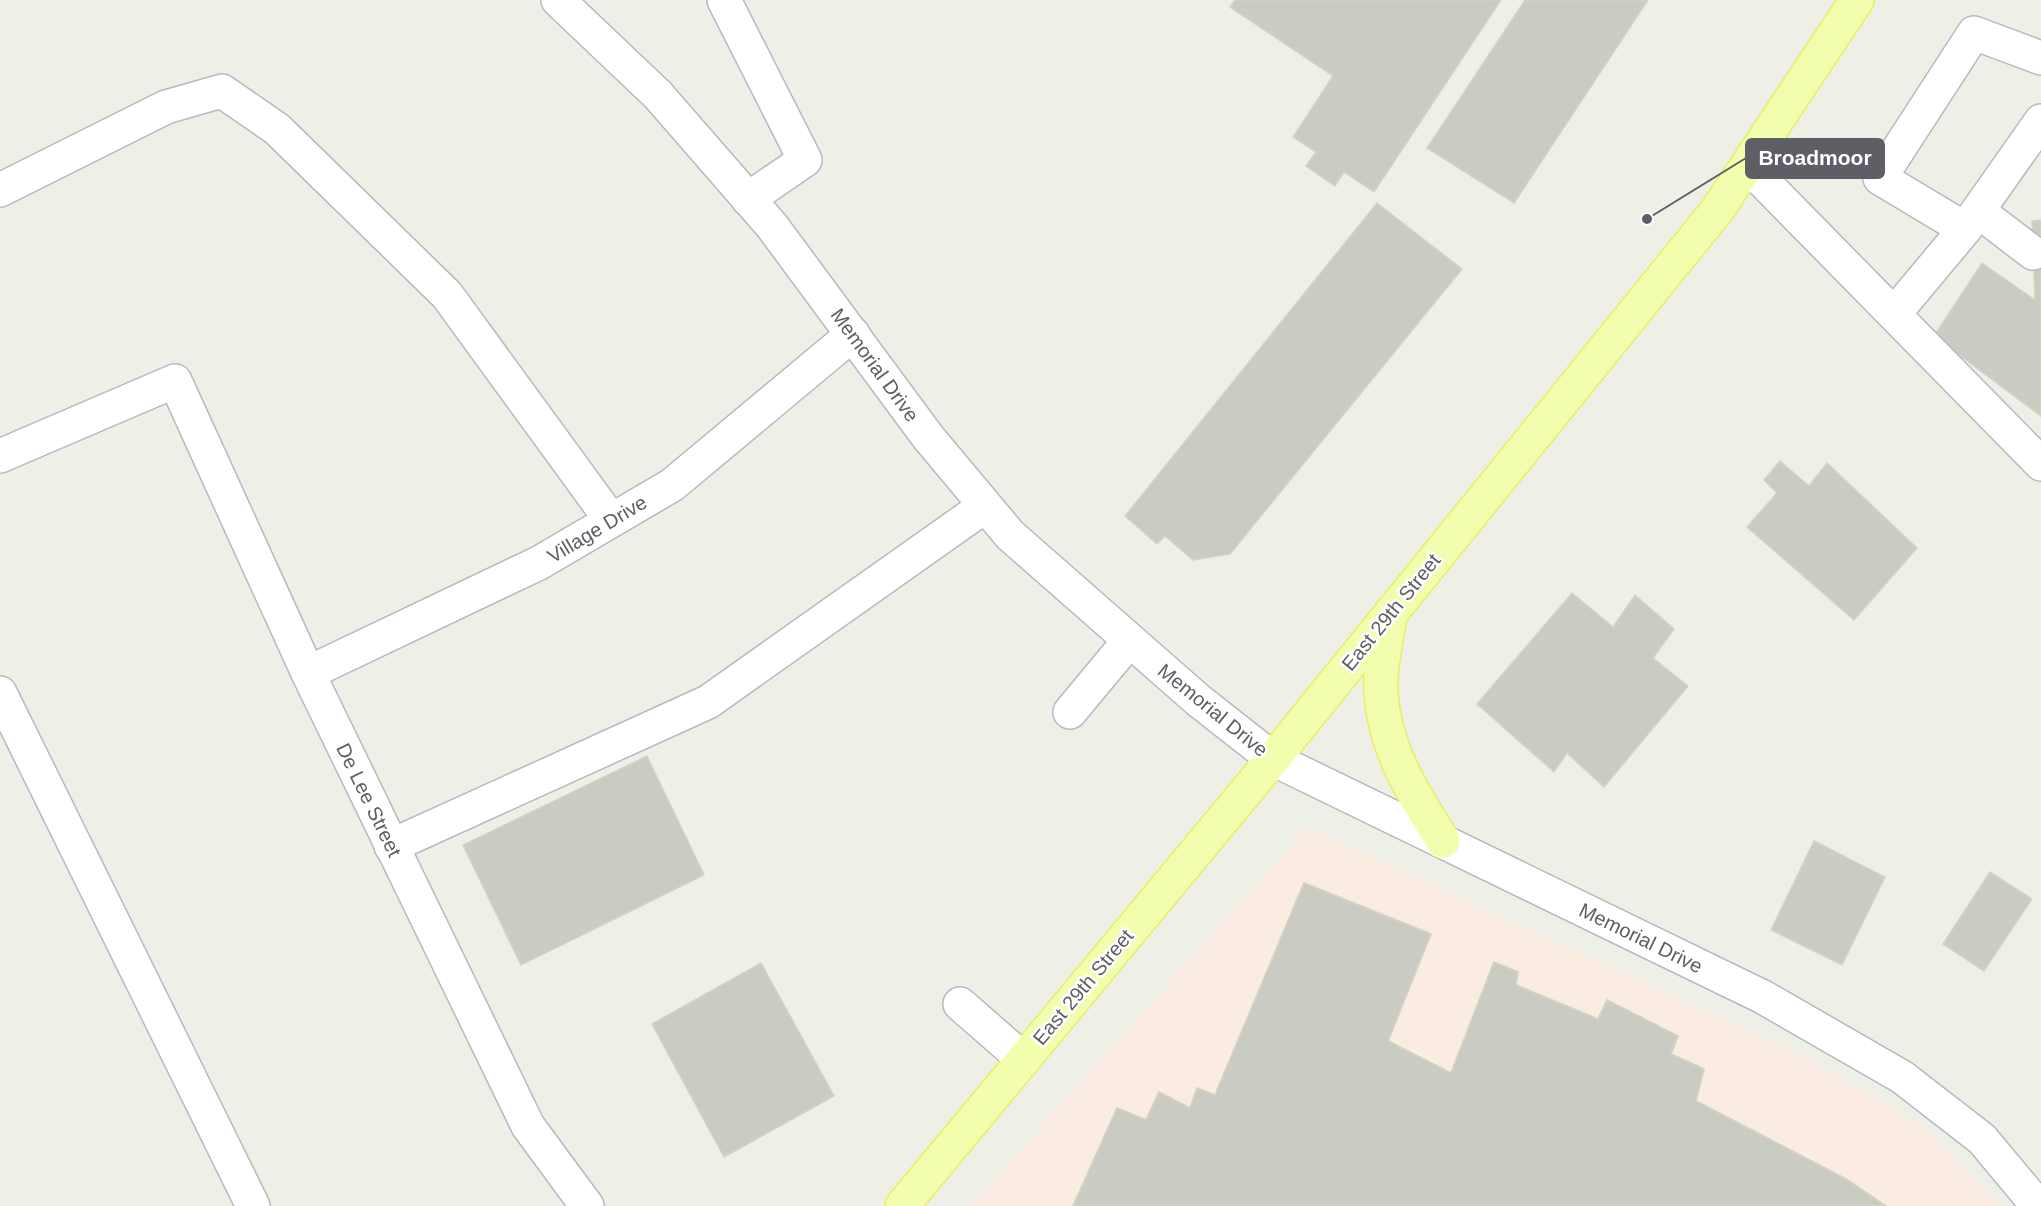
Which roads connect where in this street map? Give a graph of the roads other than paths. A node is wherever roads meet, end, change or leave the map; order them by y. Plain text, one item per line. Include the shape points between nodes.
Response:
1 (558, 0) edge
2 (723, 0) edge
3 (1857, 0) edge
4 (2041, 58) edge
5 (2041, 121) edge
6 (1748, 166) junction
7 (0, 190) edge
8 (748, 200) junction
9 (1971, 220) junction
10 (2033, 253) dead end
11 (1894, 314) junction
12 (853, 334) junction
13 (0, 456) edge
14 (2041, 464) edge
15 (985, 506) junction
16 (611, 520) junction
17 (1390, 614) junction
18 (1129, 641) junction
19 (308, 673) junction
20 (0, 693) edge
21 (1070, 712) dead end
22 (1273, 759) junction
23 (1443, 841) junction
24 (391, 846) junction
25 (960, 1005) dead end
26 (1023, 1059) junction
27 (253, 1206) edge
28 (587, 1206) edge
29 (902, 1206) edge
30 (2038, 1206) edge

1 - 8 street, Memorial Drive via 657,95
2 - 8 street via 805,160
3 - 6 main road, East 29th Street
4 - 9 street via 1974,33 1880,178
5 - 9 street
6 - 11 street
6 - 17 main road, East 29th Street
7 - 16 street via 166,107 222,91 277,129 447,295
8 - 12 street, Memorial Drive
9 - 10 street
9 - 11 street
11 - 14 street
12 - 15 street, Memorial Drive via 928,437
12 - 16 street, Village Drive via 672,485
13 - 19 street, De Lee Street via 174,381
15 - 18 street, Memorial Drive via 1010,535
15 - 24 street via 708,702
16 - 19 street, Village Drive via 539,563
17 - 22 main road, East 29th Street
17 - 23 main road via 1381,692 1388,730 1401,772
18 - 21 street
18 - 22 street, Memorial Drive
19 - 24 street, De Lee Street
20 - 27 street
22 - 23 street, Memorial Drive
22 - 26 main road, East 29th Street
23 - 30 street, Memorial Drive via 1763,997 1902,1077 1982,1139
24 - 28 street, De Lee Street via 528,1126
25 - 26 street
26 - 29 main road, East 29th Street

